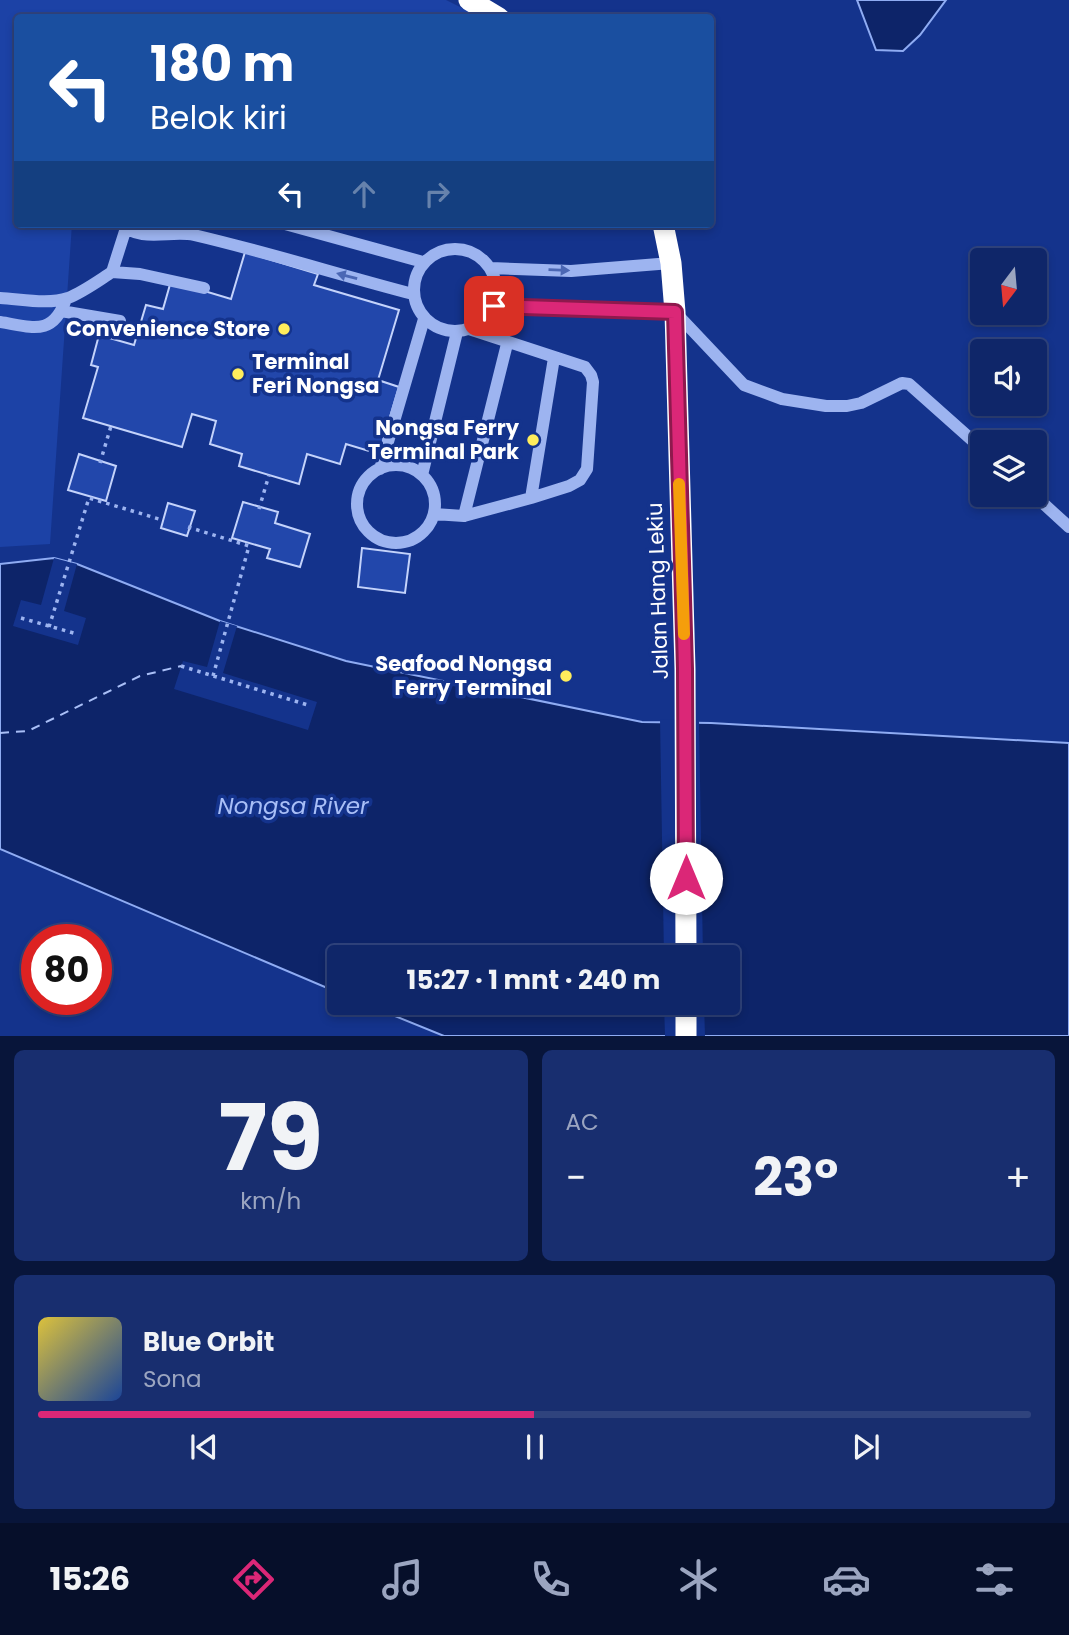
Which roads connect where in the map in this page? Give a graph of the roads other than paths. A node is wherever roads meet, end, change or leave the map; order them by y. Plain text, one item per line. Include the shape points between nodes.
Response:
1 (469, 0) edge
2 (492, 14) edge
3 (123, 228) edge
4 (128, 228) edge
5 (300, 228) edge
6 (664, 228) edge
7 (423, 262) junction
8 (671, 262) junction
9 (491, 268) junction
10 (112, 272) junction
11 (204, 288) dead end
12 (413, 294) junction
13 (0, 298) edge
14 (63, 305) junction
15 (494, 306) junction
16 (675, 312) junction
17 (424, 319) junction
18 (120, 321) dead end
19 (0, 322) edge
20 (463, 331) junction
21 (507, 344) junction
22 (554, 358) junction
23 (970, 438) edge
24 (380, 469) junction
25 (422, 475) junction
26 (531, 498) junction
27 (1047, 507) edge
28 (434, 514) junction
29 (464, 516) junction
30 (1069, 527) edge
31 (686, 945) edge
32 (686, 1015) edge
33 (686, 1036) edge

1 - 2 highway
3 - 10 lane
12 -> 4 lane via 192,234 138,233
5 - 7 lane
6 - 8 highway, Jalan Hang Lekiu
7 - 9 lane via 439,251 458,248 477,254
7 - 12 lane via 414,278
9 -> 8 lane via 571,271
8 - 16 highway, Jalan Hang Lekiu
9 - 15 lane via 497,287
10 - 11 lane
10 - 14 lane
12 - 17 lane
13 - 14 lane
14 - 18 lane
14 - 19 lane via 58,318 43,327
15 - 16 lane
15 - 20 lane via 484,320
16 - 23 lane via 744,384 760,393 847,406 909,384
16 - 31 highway, Jalan Hang Lekiu via 685,669
17 - 20 lane via 445,331
17 - 24 lane
20 - 21 lane
20 - 25 lane
21 - 22 lane
21 - 29 lane
22 - 26 lane
22 - 26 lane via 585,367 591,375 587,468 580,480 569,486
24 - 25 lane via 395,465
24 - 28 lane via 359,491 361,522 371,534 385,542 416,538
25 - 28 lane via 433,493
26 - 29 lane
27 - 30 lane
28 - 29 lane
32 - 33 highway

